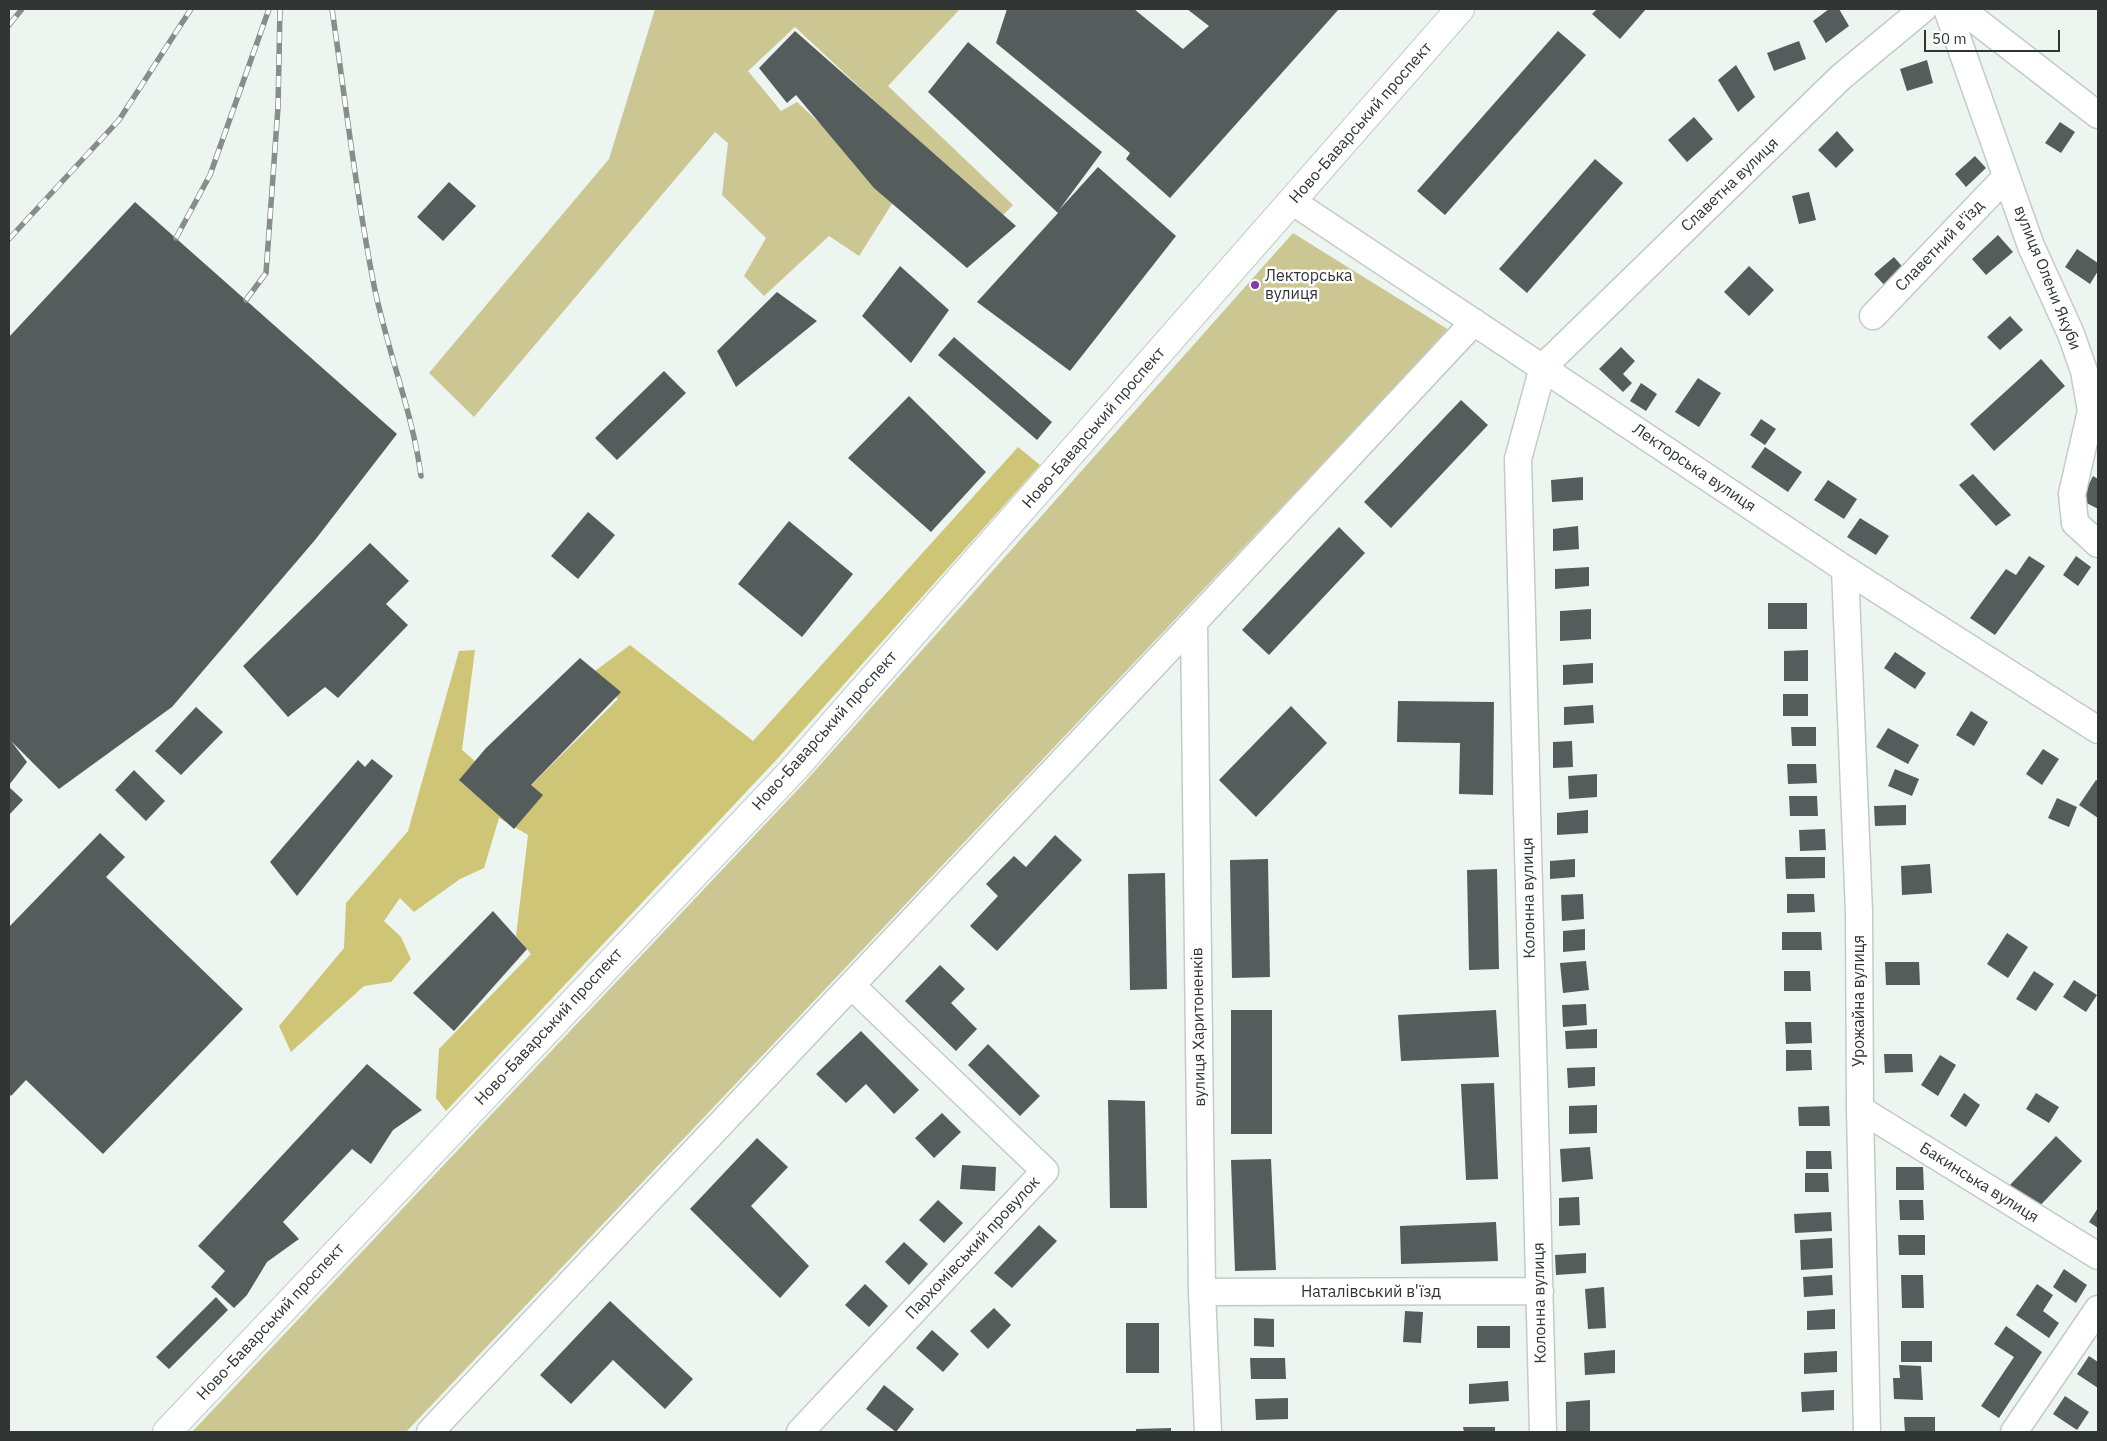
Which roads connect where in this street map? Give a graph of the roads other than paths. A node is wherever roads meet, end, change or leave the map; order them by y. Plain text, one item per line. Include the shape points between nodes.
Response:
1 (1460, 9) edge
2 (1923, 9) edge
3 (1947, 9) edge
4 (1961, 9) edge
5 (2098, 115) edge
6 (2006, 177) junction
7 (1293, 202) junction
8 (1873, 316) dead end
9 (1474, 322) junction
10 (1543, 367) junction
11 (2098, 544) edge
12 (1845, 569) junction
13 (1194, 622) junction
14 (2098, 730) edge
15 (852, 986) junction
16 (1860, 1109) junction
17 (2098, 1256) edge
18 (1540, 1291) junction
19 (1202, 1292) junction
20 (2098, 1309) edge
21 (167, 1432) edge
22 (430, 1432) edge
23 (800, 1432) edge
24 (1208, 1432) edge
25 (1543, 1432) edge
26 (1867, 1432) edge
27 (2014, 1432) edge

1 - 7 main road, Ново-Баварський проспект
2 - 10 street, Славетна вулиця via 1842,77
3 - 6 street, вулиця Олени Якуби
4 - 5 street
6 - 8 street, Славетний в'їзд
6 - 11 street, вулиця Олени Якуби via 2031,246 2084,371 2091,410 2072,494 2075,524
7 - 9 street, Лекторська вулиця
7 - 21 main road, Ново-Баварський проспект via 793,770
9 - 10 street, Лекторська вулиця
9 - 13 street
10 - 12 street, Лекторська вулиця
10 - 18 street, Колонна вулиця via 1518,459
12 - 14 street, Лекторська вулиця
12 - 16 street, Урожайна вулиця via 1859,912
13 - 15 street
13 - 19 street, вулиця Харитоненків
15 - 22 street
15 - 23 street, Пархомівський провулок via 1045,1171
16 - 17 street, Бакинська вулиця
16 - 26 street, Урожайна вулиця
18 - 19 street, Наталівський в'їзд
18 - 25 street, Колонна вулиця
19 - 24 street, вулиця Харитоненків
20 - 27 street

